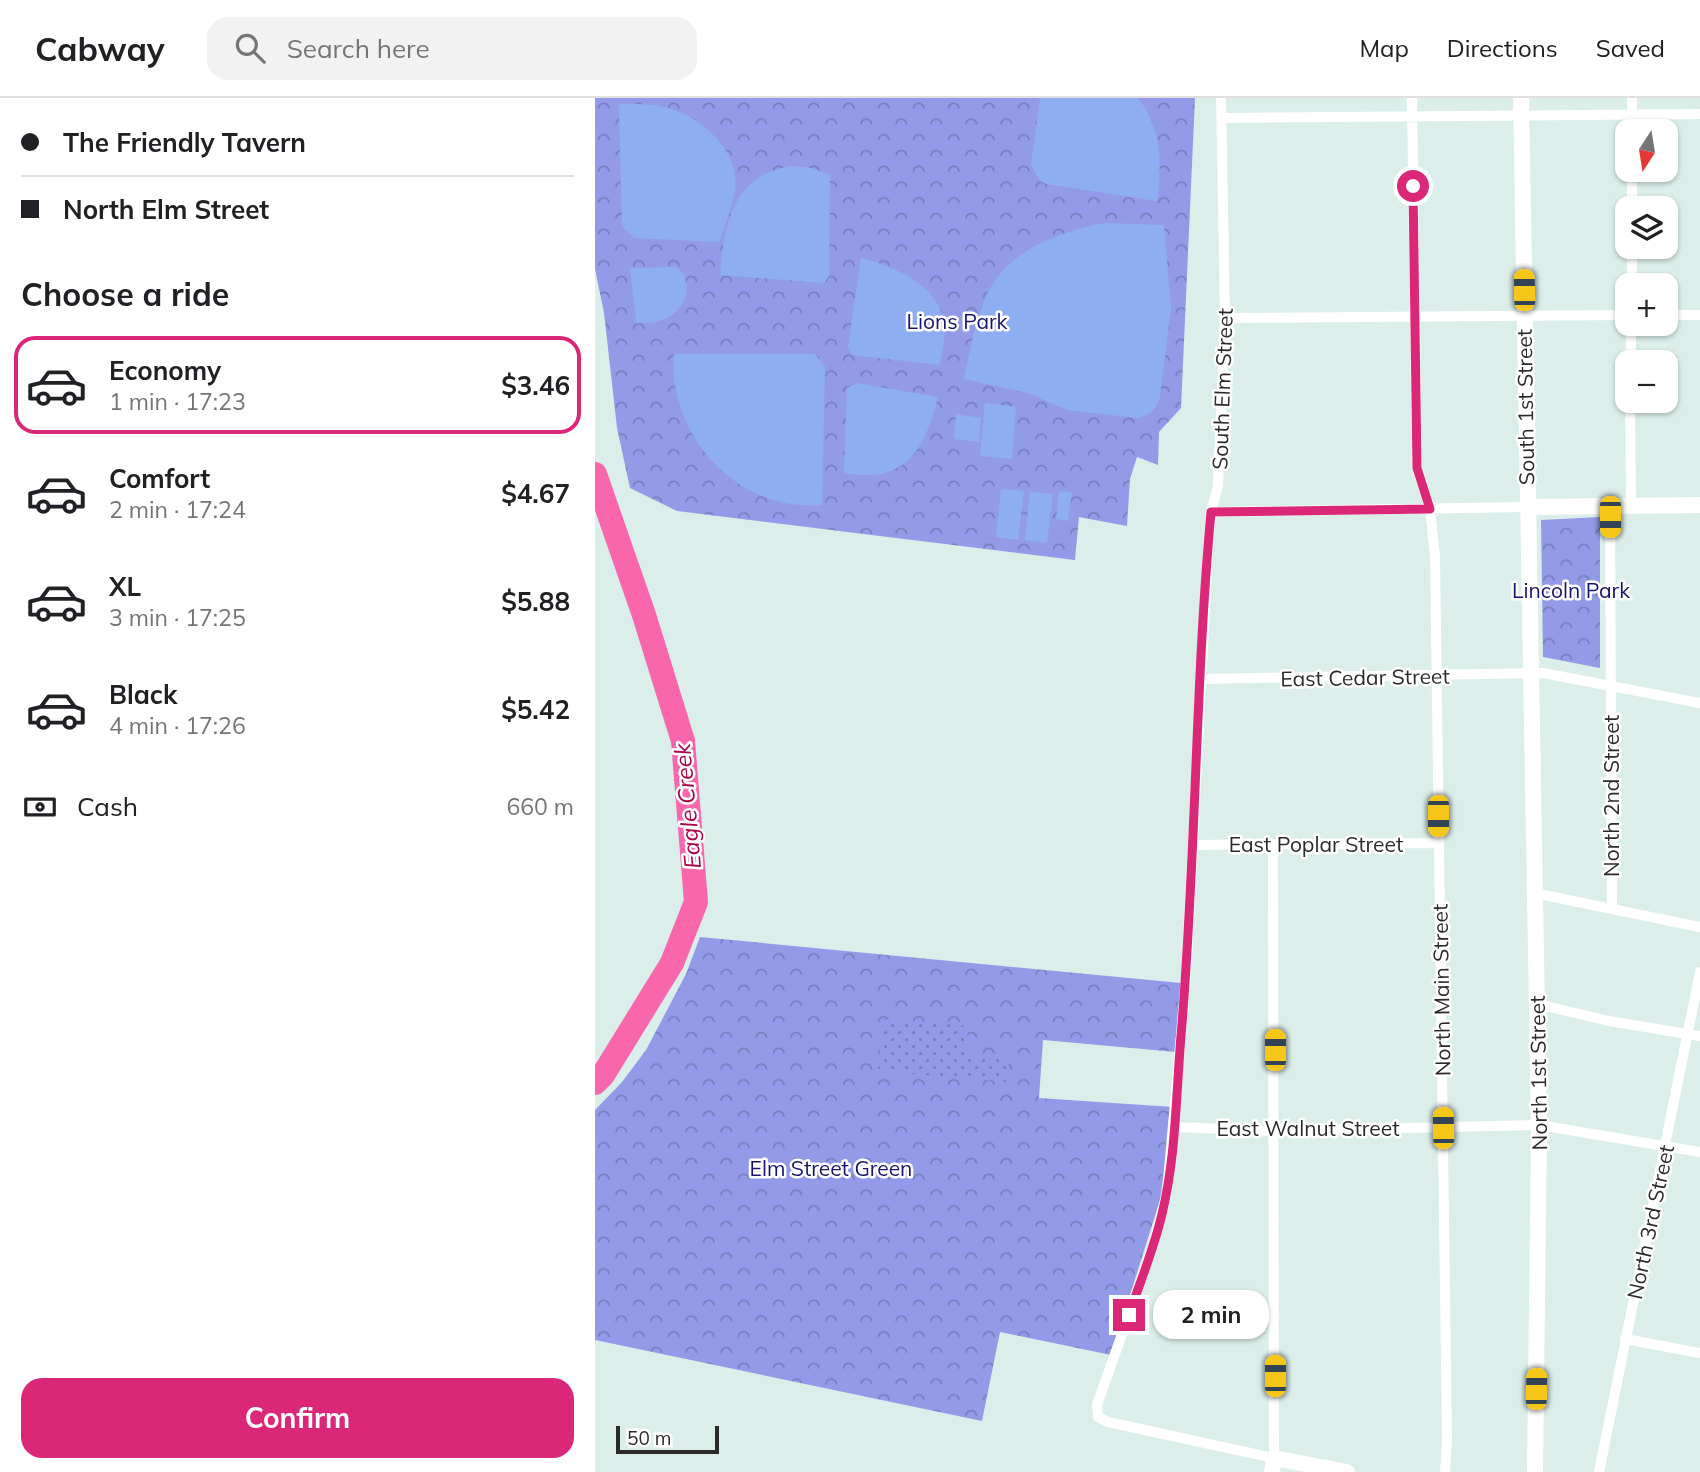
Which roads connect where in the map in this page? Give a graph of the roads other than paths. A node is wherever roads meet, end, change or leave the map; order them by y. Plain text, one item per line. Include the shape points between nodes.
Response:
1 (1221, 98) edge
2 (1412, 98) edge
3 (1521, 98) edge
4 (1632, 98) edge
5 (1632, 114) junction
6 (1700, 114) edge
7 (1521, 115) junction
8 (1413, 116) junction
9 (1221, 118) junction
10 (1632, 119) edge
11 (1524, 314) junction
12 (1615, 315) edge
13 (1678, 315) edge
14 (1700, 315) edge
15 (1415, 316) junction
16 (1225, 318) junction
17 (1630, 413) edge
18 (1700, 505) edge
19 (1610, 507) junction
20 (1631, 507) junction
21 (1527, 508) junction
22 (1430, 509) junction
23 (1211, 512) junction
24 (1530, 673) junction
25 (1437, 676) junction
26 (1200, 679) junction
27 (1610, 685) junction
28 (1700, 703) edge
29 (1273, 844) junction
30 (1438, 844) junction
31 (1194, 845) junction
32 (1534, 893) junction
33 (1612, 908) junction
34 (1700, 927) edge
35 (1700, 972) edge
36 (1537, 1004) junction
37 (1688, 1034) junction
38 (1700, 1036) edge
39 (1539, 1125) junction
40 (1174, 1127) junction
41 (1443, 1128) junction
42 (1275, 1131) junction
43 (1666, 1145) junction
44 (1700, 1152) edge
45 (1625, 1339) junction
46 (1700, 1353) edge
47 (1273, 1465) edge
48 (1347, 1472) edge
49 (1445, 1472) edge
50 (1535, 1472) edge
51 (1598, 1472) edge

1 - 9 street, South Elm Street
2 - 8 street, North Main Street
3 - 7 street, South 1st Street
4 - 5 street
5 - 6 street
5 - 7 street
5 - 10 street
7 - 8 street
7 - 11 street, South 1st Street
8 - 9 street
8 - 15 street, North Main Street
9 - 16 street, South Elm Street
11 - 12 street
11 - 15 street
11 - 21 street, South 1st Street
13 - 14 street
15 - 16 street
15 - 22 street, North Main Street via 1417,468
16 - 23 street, South Elm Street via 1218,486
17 - 20 street
18 - 20 street
19 - 20 street
19 - 21 street
19 - 27 street, North 2nd Street
21 - 22 street
21 - 24 street, South 1st Street
22 - 23 street
22 - 25 street, North Main Street
23 - 26 street, South Elm Street
24 - 25 street, East Cedar Street
24 - 27 street, East Cedar Street
24 - 32 street, North 1st Street
25 - 26 street, East Cedar Street
25 - 30 street, North Main Street
26 - 31 street, South Elm Street
27 - 28 street, East Cedar Street
27 - 33 street, North 2nd Street
29 - 30 street, East Poplar Street
29 - 31 street, East Poplar Street
29 - 42 street
30 - 41 street, North Main Street
31 - 40 street, South Elm Street
32 - 33 street
32 - 36 street, North 1st Street
33 - 34 street
35 - 37 street, North 3rd Street
36 - 37 street
36 - 39 street, North 1st Street
37 - 38 street
37 - 43 street, North 3rd Street
39 - 41 street, East Walnut Street
39 - 43 street, East Walnut Street
39 - 50 street, North 1st Street
40 - 42 street, East Walnut Street
40 - 47 street, South Elm Street via 1162,1217 1097,1405 1098,1417
41 - 42 street, East Walnut Street
41 - 49 street, North Main Street
42 - 47 street
43 - 44 street, East Walnut Street
43 - 45 street, North 3rd Street
45 - 46 street
45 - 51 street, North 3rd Street
47 - 48 street

